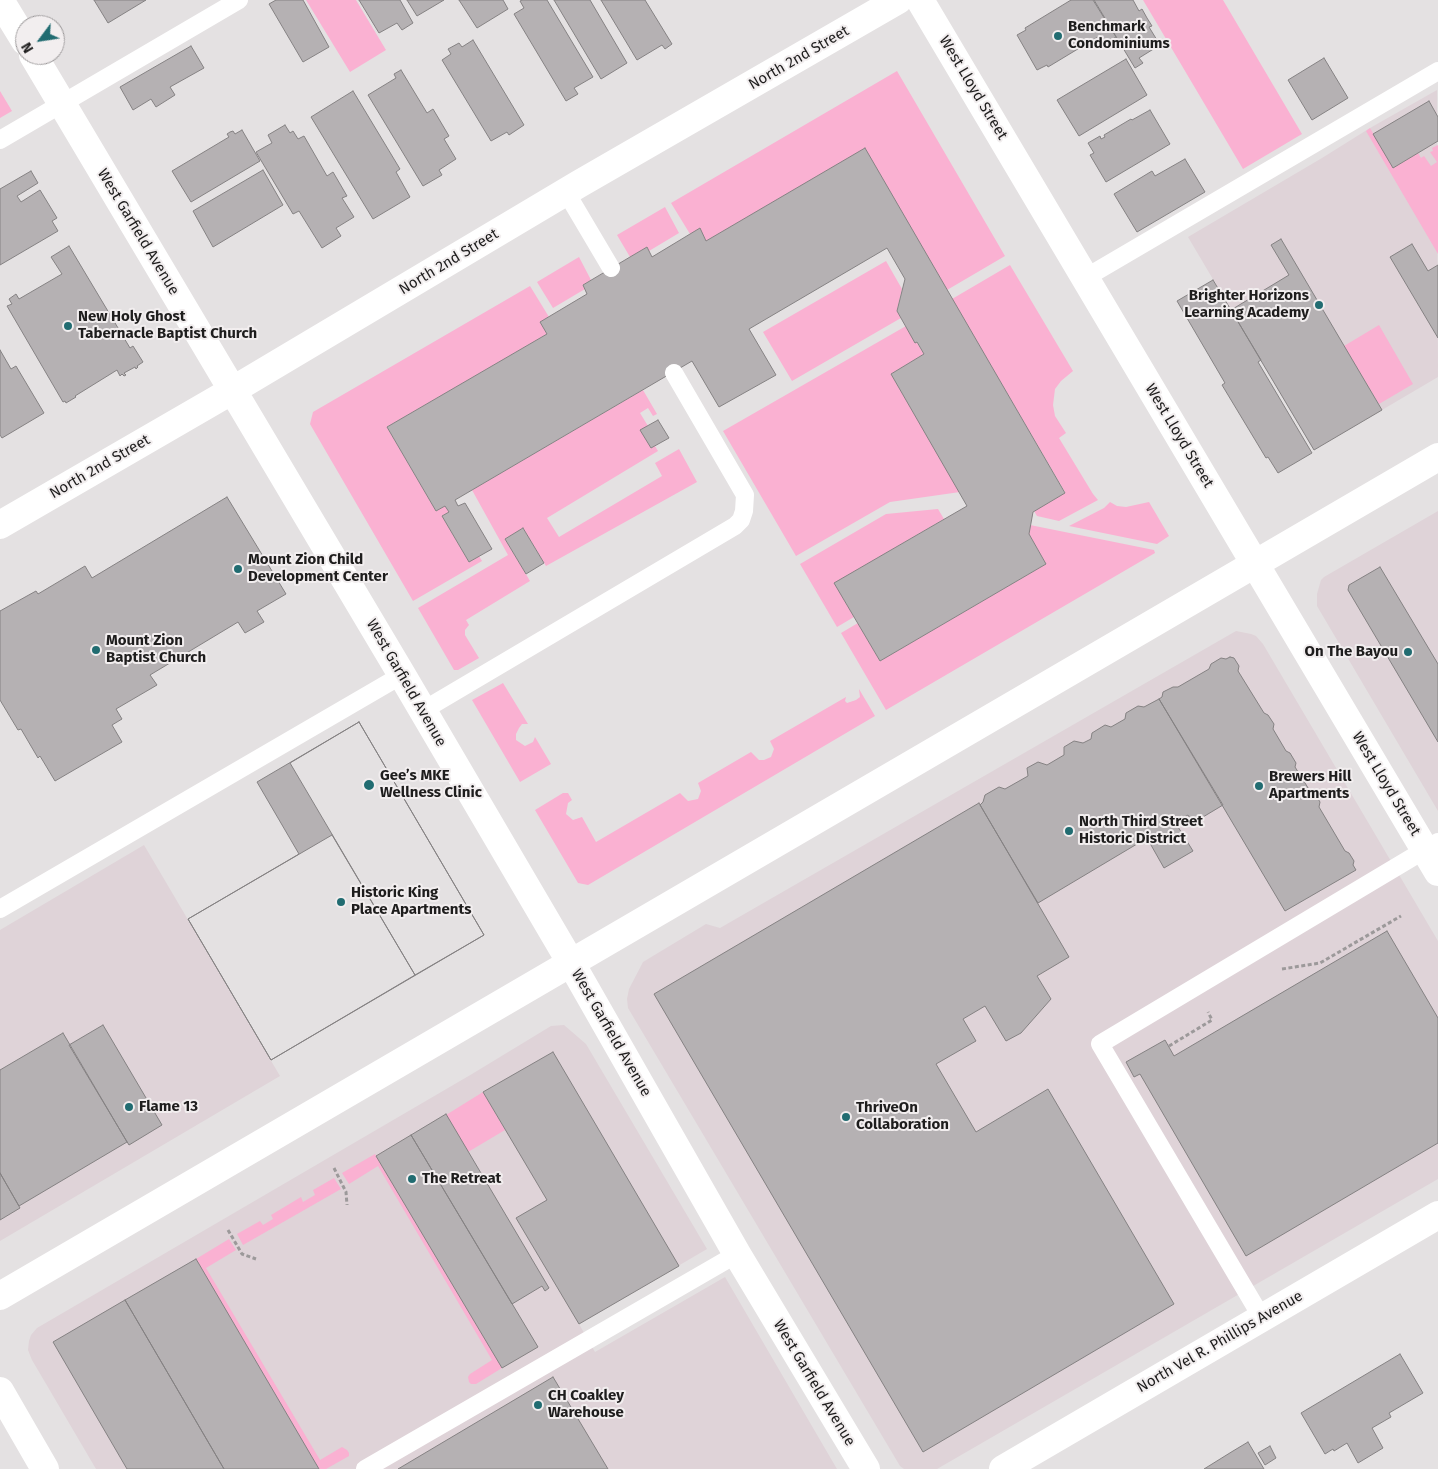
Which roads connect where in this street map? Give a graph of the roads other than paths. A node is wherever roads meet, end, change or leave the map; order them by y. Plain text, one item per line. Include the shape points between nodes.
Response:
1 (0, 0) edge
2 (239, 0) edge
3 (898, 0) edge
4 (920, 0) edge
5 (15, 25) edge
6 (39, 65) edge
7 (1438, 71) edge
8 (62, 104) junction
9 (0, 140) edge
10 (566, 192) junction
11 (611, 268) dead end
12 (1085, 278) junction
13 (674, 373) dead end
14 (233, 390) junction
15 (1438, 457) edge
16 (0, 525) edge
17 (1255, 564) junction
18 (402, 675) junction
19 (422, 711) junction
20 (1434, 855) edge
21 (0, 909) edge
22 (571, 963) junction
23 (1438, 1216) edge
24 (737, 1254) junction
25 (0, 1296) edge
26 (1262, 1318) junction
27 (0, 1392) edge
28 (45, 1469) edge
29 (366, 1469) edge
30 (866, 1469) edge
31 (1003, 1469) edge

1 - 5 street
2 - 8 lane
3 - 10 street, North 2nd Street
4 - 12 street, West Lloyd Street
6 - 8 street, West Garfield Avenue
7 - 12 lane
8 - 9 lane
8 - 14 street, West Garfield Avenue
10 - 11 lane
10 - 14 street, North 2nd Street
12 - 17 street, West Lloyd Street
13 - 19 lane via 745,495 741,520
14 - 16 street, North 2nd Street
14 - 18 street, West Garfield Avenue
15 - 17 street
17 - 20 street, West Lloyd Street
17 - 22 street
18 - 19 street, West Garfield Avenue
18 - 21 lane
19 - 22 street, West Garfield Avenue
20 - 26 lane via 1100,1044
22 - 24 street, West Garfield Avenue
22 - 25 street
23 - 26 street, North Vel R. Phillips Avenue
24 - 29 lane
24 - 30 street, West Garfield Avenue
26 - 31 street, North Vel R. Phillips Avenue
27 - 28 street

